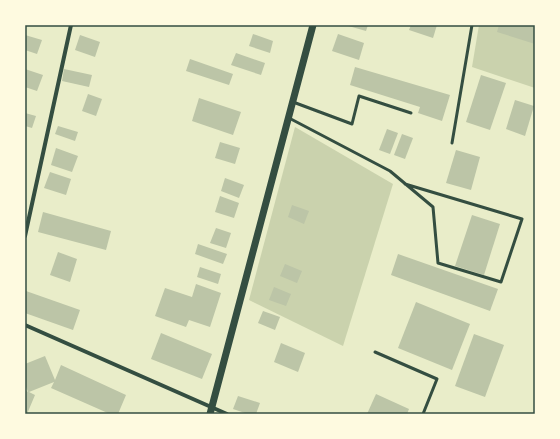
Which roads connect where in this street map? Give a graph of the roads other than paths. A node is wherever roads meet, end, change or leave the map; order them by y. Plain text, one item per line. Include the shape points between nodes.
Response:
1 (71, 25) edge
2 (313, 25) edge
3 (472, 25) edge
4 (293, 102) junction
5 (411, 113) dead end
6 (289, 118) junction
7 (452, 143) dead end
8 (405, 184) junction
9 (25, 236) edge
10 (25, 325) edge
11 (375, 352) dead end
12 (212, 411) edge
13 (228, 414) edge
14 (422, 414) edge

1 - 9 street
2 - 4 street
3 - 7 lane
4 - 5 lane via 352,124 359,96
4 - 6 street
6 - 8 lane via 390,171
6 - 12 street
8 - 8 lane via 433,207 438,263 501,282 522,219
10 - 12 street
11 - 14 lane via 437,379
12 - 13 street

